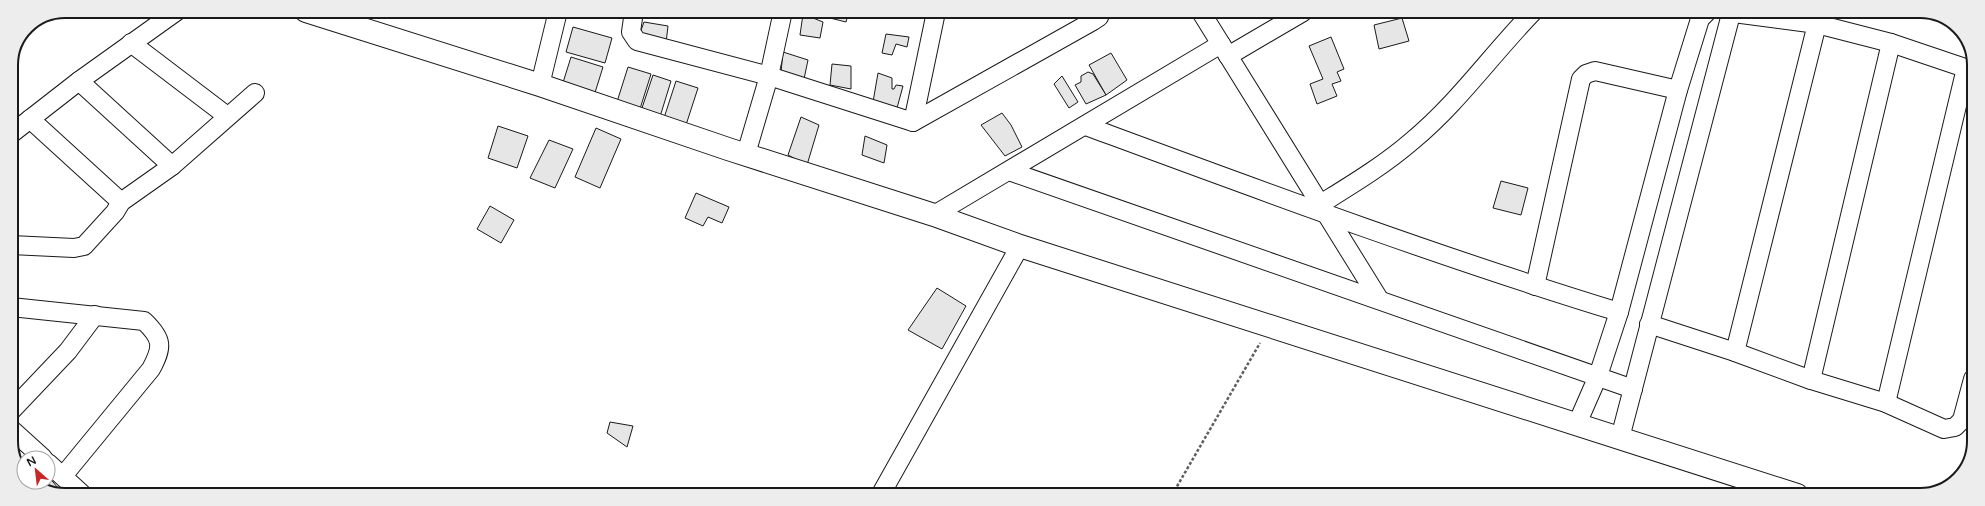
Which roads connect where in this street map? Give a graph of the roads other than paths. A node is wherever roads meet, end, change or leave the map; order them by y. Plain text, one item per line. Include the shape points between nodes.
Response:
1 (167, 18) edge
2 (328, 18) edge
3 (556, 18) edge
4 (633, 18) edge
5 (781, 18) edge
6 (935, 18) edge
7 (1098, 18) edge
8 (1205, 18) edge
9 (1289, 18) edge
10 (1527, 18) edge
11 (1701, 18) edge
12 (1727, 18) edge
13 (1768, 18) edge
14 (1817, 24) junction
15 (130, 43) junction
16 (1892, 43) junction
17 (1224, 50) junction
18 (1967, 68) edge
19 (769, 76) junction
20 (79, 81) junction
21 (1967, 81) edge
22 (540, 85) junction
23 (1678, 90) junction
24 (255, 93) dead end
25 (227, 116) junction
26 (30, 119) junction
27 (913, 122) junction
28 (1086, 126) junction
29 (18, 128) edge
30 (746, 154) junction
31 (172, 166) junction
32 (1009, 171) junction
33 (122, 202) junction
34 (1322, 210) junction
35 (934, 215) junction
36 (18, 245) edge
37 (1020, 246) junction
38 (1534, 286) junction
39 (1379, 299) junction
40 (18, 308) edge
41 (1619, 312) junction
42 (95, 315) junction
43 (1649, 324) junction
44 (1735, 352) junction
45 (1598, 376) junction
46 (1811, 380) junction
47 (1633, 389) junction
48 (1886, 403) junction
49 (18, 404) edge
50 (1967, 405) edge
51 (1577, 424) junction
52 (1620, 438) junction
53 (56, 470) edge
54 (63, 476) junction
55 (76, 488) edge
56 (884, 488) edge
57 (1775, 488) edge

1 - 15 street
2 - 22 main road
3 - 22 street
4 - 19 street via 631,32 637,41
5 - 19 street
6 - 27 street
7 - 27 street
8 - 17 street
9 - 17 street
10 - 34 street via 1456,99 1412,141
11 - 23 street
12 - 43 street
13 - 14 street
14 - 16 street
14 - 44 street
15 - 20 street
15 - 25 street
16 - 18 street
16 - 46 street
17 - 28 street
17 - 34 street
19 - 27 street
19 - 30 street
20 - 26 street
20 - 31 street
21 - 48 street
22 - 30 main road
23 - 38 street via 1596,71 1586,74 1581,79
23 - 41 street
24 - 25 street
25 - 31 street
26 - 29 street
26 - 33 street
28 - 32 street
28 - 34 street
30 - 35 main road
31 - 33 street
32 - 35 street
32 - 39 street
33 - 36 street via 84,246 74,248
34 - 38 street
34 - 39 street
35 - 37 main road
37 - 51 main road
37 - 56 street
38 - 41 street
39 - 45 street
40 - 42 street
41 - 45 street
42 - 49 street via 68,351
42 - 54 street via 144,322 155,332 159,354 150,369
43 - 44 street
43 - 47 street
44 - 46 street
45 - 47 street
45 - 51 street
46 - 48 street
47 - 52 street
48 - 50 street via 1944,429 1955,427 1962,420
51 - 52 main road
52 - 57 main road
53 - 54 street
54 - 55 street

